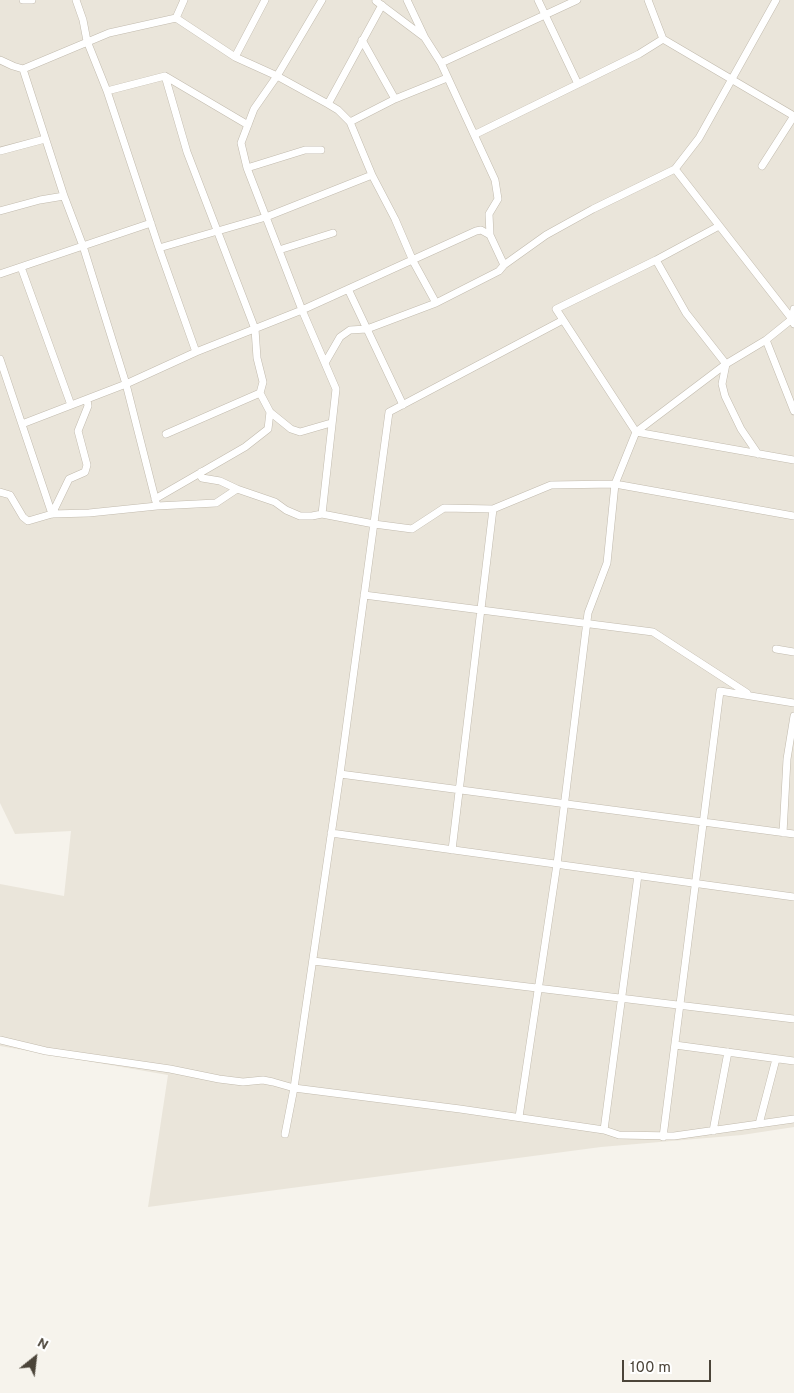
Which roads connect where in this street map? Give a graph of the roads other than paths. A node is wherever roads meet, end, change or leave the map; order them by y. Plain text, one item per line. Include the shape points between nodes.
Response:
1 (23, 0) edge
2 (32, 0) edge
3 (76, 0) edge
4 (184, 0) edge
5 (265, 0) edge
6 (322, 0) edge
7 (407, 0) edge
8 (538, 0) edge
9 (577, 0) edge
10 (648, 0) edge
11 (776, 0) edge
12 (379, 2) edge
13 (545, 16) junction
14 (176, 18) junction
15 (425, 38) junction
16 (663, 39) junction
17 (362, 40) junction
18 (87, 41) junction
19 (235, 57) junction
20 (0, 60) edge
21 (441, 63) junction
22 (22, 68) junction
23 (165, 76) junction
24 (277, 76) junction
25 (448, 78) junction
26 (732, 79) junction
27 (578, 84) junction
28 (107, 91) junction
29 (395, 99) junction
30 (328, 104) junction
31 (794, 116) edge
32 (350, 122) junction
33 (248, 125) junction
34 (475, 133) junction
35 (45, 139) junction
36 (320, 150) dead end
37 (0, 151) edge
38 (762, 166) dead end
39 (247, 168) junction
40 (675, 169) junction
41 (372, 175) junction
42 (64, 196) junction
43 (0, 211) edge
44 (266, 217) junction
45 (151, 223) junction
46 (719, 226) junction
47 (218, 230) junction
48 (333, 233) dead end
49 (490, 235) junction
50 (82, 246) junction
51 (159, 248) junction
52 (279, 250) junction
53 (656, 260) junction
54 (413, 261) junction
55 (504, 265) junction
56 (21, 267) junction
57 (0, 274) edge
58 (348, 289) junction
59 (436, 303) junction
60 (794, 309) edge
61 (302, 310) junction
62 (563, 320) junction
63 (793, 321) edge
64 (367, 328) junction
65 (255, 329) junction
66 (766, 340) junction
67 (196, 352) junction
68 (0, 362) edge
69 (325, 363) junction
70 (726, 364) junction
71 (126, 384) junction
72 (260, 393) junction
73 (87, 400) junction
74 (403, 404) junction
75 (71, 406) junction
76 (794, 411) edge
77 (270, 412) junction
78 (331, 423) junction
79 (22, 424) junction
80 (636, 432) junction
81 (166, 434) dead end
82 (758, 454) junction
83 (794, 460) edge
84 (201, 472) junction
85 (615, 484) junction
86 (237, 489) junction
87 (0, 492) edge
88 (156, 502) junction
89 (493, 509) junction
90 (52, 514) junction
91 (322, 514) junction
92 (794, 516) edge
93 (374, 524) junction
94 (364, 595) junction
95 (481, 610) junction
96 (587, 624) junction
97 (776, 650) dead end
98 (794, 652) edge
99 (750, 695) junction
100 (794, 703) edge
101 (794, 716) edge
102 (340, 774) junction
103 (459, 790) junction
104 (564, 804) junction
105 (704, 822) junction
106 (331, 833) junction
107 (783, 833) junction
108 (794, 834) edge
109 (452, 850) junction
110 (557, 864) junction
111 (638, 875) junction
112 (696, 883) junction
113 (794, 897) edge
114 (313, 961) junction
115 (539, 988) junction
116 (622, 998) junction
117 (680, 1005) junction
118 (794, 1018) edge
119 (0, 1040) edge
120 (675, 1045) junction
121 (728, 1052) junction
122 (776, 1059) junction
123 (794, 1061) edge
124 (294, 1088) junction
125 (519, 1118) junction
126 (794, 1119) edge
127 (759, 1124) junction
128 (604, 1130) junction
129 (713, 1131) junction
130 (285, 1134) dead end
131 (663, 1137) junction

1 - 2 street
3 - 18 street
4 - 14 street
5 - 19 street
6 - 24 street
7 - 15 street
8 - 13 street
9 - 13 street
10 - 16 street
11 - 26 street
12 - 15 street
12 - 17 street
13 - 21 street
13 - 27 street
14 - 18 street
14 - 19 street
15 - 21 street
16 - 26 street
16 - 27 street
17 - 29 street
17 - 30 street
18 - 22 street
18 - 28 street
19 - 24 street
20 - 22 street
21 - 25 street
22 - 35 street
23 - 28 street
23 - 33 street
23 - 47 street via 187,152
24 - 30 street
24 - 33 street via 254,108
25 - 29 street
25 - 34 street
26 - 31 street
26 - 40 street via 699,138
27 - 34 street
28 - 45 street
29 - 32 street
30 - 32 street
31 - 38 street
32 - 41 street
33 - 39 street via 241,144
34 - 49 street via 497,192 497,202 489,214
35 - 37 street
35 - 42 street
36 - 39 street via 305,150
39 - 44 street
40 - 46 street
40 - 55 street via 593,208 546,235
41 - 44 street
41 - 54 street
42 - 43 street
42 - 50 street
44 - 47 street
44 - 52 street
45 - 50 street
45 - 51 street
46 - 53 street
46 - 63 street
47 - 51 street
47 - 65 street
48 - 52 street
49 - 54 street via 476,231
49 - 55 street
50 - 56 street
50 - 71 street
51 - 67 street
52 - 61 street
53 - 62 street via 556,309
53 - 70 street via 686,313
54 - 58 street
54 - 59 street
55 - 59 street via 499,271
56 - 57 street
56 - 75 street
58 - 61 street
58 - 64 street
59 - 64 street
60 - 63 street
61 - 65 street
61 - 69 street
62 - 74 street
62 - 80 street
63 - 66 street
64 - 69 street via 350,330 340,337
64 - 74 street
65 - 67 street
65 - 72 street via 263,382
66 - 70 street
66 - 76 street
67 - 71 street
68 - 79 street
69 - 78 street via 336,389
70 - 80 street
70 - 82 street via 722,384 725,396
71 - 73 street
71 - 88 street
72 - 77 street
72 - 81 street
73 - 75 street
73 - 90 street via 88,406 78,430 85,472 69,479
74 - 93 street via 389,412
75 - 79 street
77 - 78 street via 300,432
77 - 84 street via 268,429
78 - 91 street
79 - 90 street
80 - 82 street
80 - 85 street
82 - 83 street
84 - 86 street via 202,478 220,481
84 - 88 street
85 - 89 street via 552,485
85 - 92 street
85 - 96 street via 607,563
86 - 88 street via 216,503
86 - 91 street via 274,502 300,516
87 - 90 street via 10,495 28,521
88 - 90 street via 89,513
89 - 93 street via 444,508 412,529
89 - 95 street
91 - 93 street
93 - 94 street
94 - 95 street
94 - 102 street
95 - 96 street
95 - 103 street
96 - 99 street via 653,632
96 - 104 street
97 - 98 street
99 - 100 street
99 - 105 street via 720,691
101 - 107 street via 787,759
102 - 103 street
102 - 106 street
103 - 104 street
103 - 109 street
104 - 105 street
104 - 110 street
105 - 107 street
105 - 112 street
106 - 109 street
106 - 114 street
107 - 108 street
109 - 110 street
110 - 111 street
110 - 115 street
111 - 112 street
111 - 116 street
112 - 113 street
112 - 117 street
114 - 115 street
114 - 124 street
115 - 116 street
115 - 125 street
116 - 117 street
116 - 128 street
117 - 118 street
117 - 120 street
119 - 124 street via 46,1051 219,1079 263,1080
120 - 121 street
120 - 131 street
121 - 122 street
121 - 129 street
122 - 123 street
122 - 127 street
124 - 125 street
124 - 130 street
125 - 128 street
126 - 127 street
127 - 129 street
128 - 131 street via 619,1135
129 - 131 street

